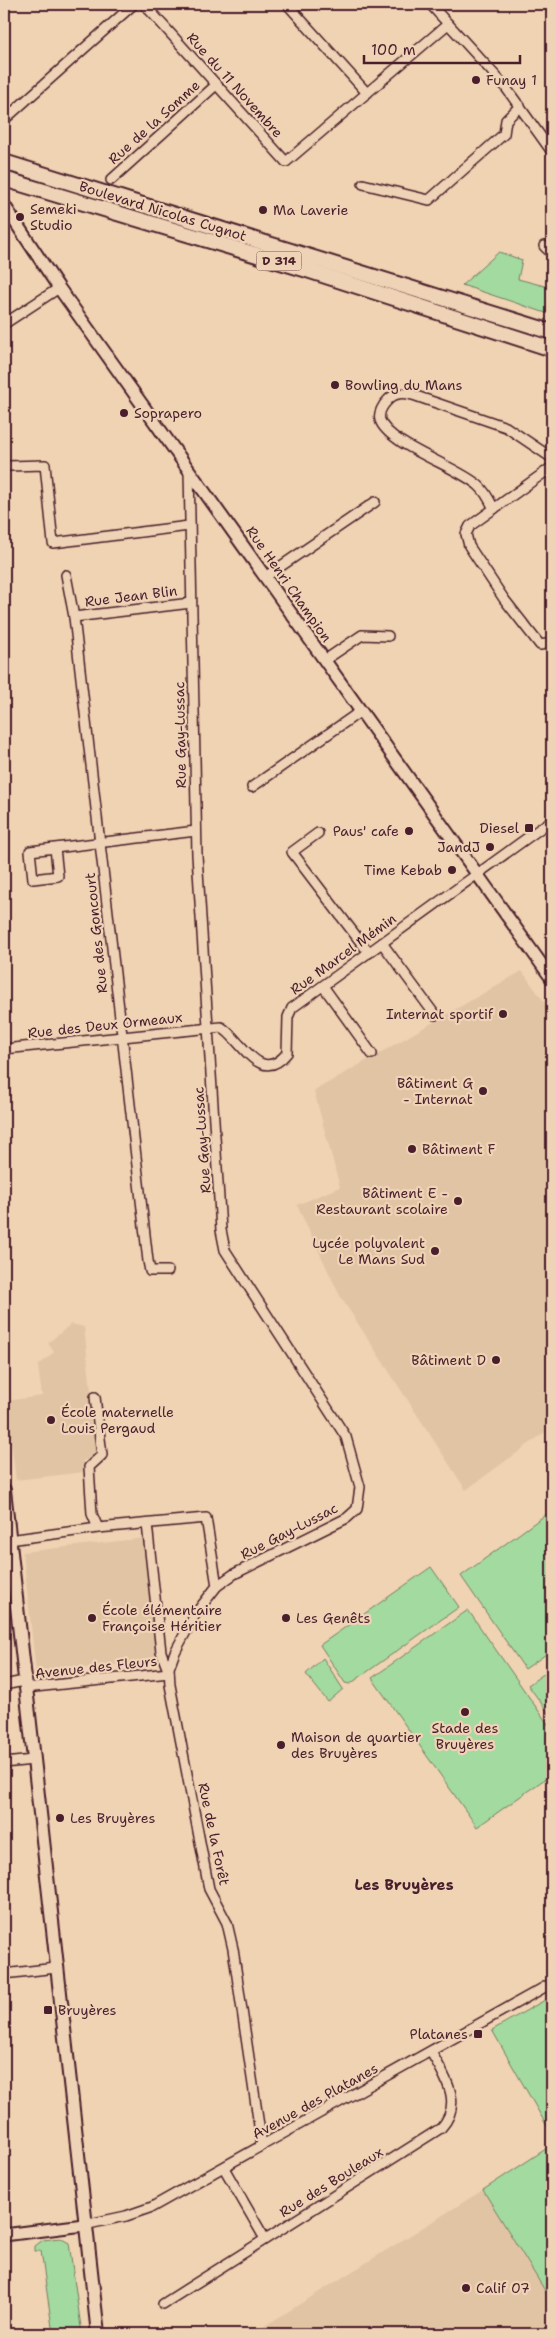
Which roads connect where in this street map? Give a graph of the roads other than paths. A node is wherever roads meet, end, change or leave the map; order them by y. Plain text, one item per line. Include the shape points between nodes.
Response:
1 (134, 4) edge
2 (144, 4) edge
3 (287, 4) edge
4 (430, 4) edge
5 (448, 24) junction
6 (216, 84) junction
7 (367, 93) junction
8 (520, 106) junction
9 (4, 120) edge
10 (552, 152) edge
11 (4, 162) edge
12 (4, 180) edge
13 (111, 180) dead end
14 (363, 184) dead end
15 (4, 205) edge
16 (544, 246) dead end
17 (552, 254) edge
18 (59, 288) junction
19 (4, 324) edge
20 (552, 332) edge
21 (552, 348) edge
22 (552, 458) edge
23 (8, 466) dead end
24 (552, 467) edge
25 (189, 470) junction
26 (375, 502) dead end
27 (494, 509) junction
28 (189, 526) junction
29 (66, 575) dead end
30 (265, 577) junction
31 (191, 603) junction
32 (74, 617) junction
33 (388, 636) dead end
34 (552, 643) edge
35 (324, 660) junction
36 (361, 711) junction
37 (252, 788) dead end
38 (552, 820) edge
39 (196, 831) junction
40 (318, 834) dead end
41 (100, 842) junction
42 (54, 848) dead end
43 (477, 874) junction
44 (382, 943) junction
45 (369, 952) junction
46 (552, 979) edge
47 (323, 986) junction
48 (435, 1015) dead end
49 (209, 1027) junction
50 (122, 1036) junction
51 (4, 1049) edge
52 (372, 1054) dead end
53 (168, 1271) dead end
54 (95, 1397) dead end
55 (4, 1490) edge
56 (146, 1524) junction
57 (98, 1528) junction
58 (9, 1540) junction
59 (217, 1586) junction
60 (169, 1673) junction
61 (25, 1684) junction
62 (4, 1685) edge
63 (33, 1760) junction
64 (4, 1763) edge
65 (56, 1968) junction
66 (4, 1974) edge
67 (552, 1983) edge
68 (431, 2052) junction
69 (262, 2146) junction
70 (224, 2168) junction
71 (84, 2225) junction
72 (4, 2235) edge
73 (265, 2239) junction
74 (163, 2304) dead end
75 (98, 2334) edge

1 - 9 street
2 - 6 street, Rue du 11 Novembre
3 - 7 street
4 - 5 street
5 - 7 street
5 - 8 street
6 - 7 street, Rue du 11 Novembre via 286,162
6 - 13 street, Rue de la Somme
8 - 10 street
8 - 14 street via 506,120 504,134 429,200
11 - 20 main road, Boulevard Nicolas Cugnot / D 314
12 - 21 main road, Boulevard Nicolas Cugnot / D 314 via 307,270
15 - 18 street, Rue Henri Champion
16 - 17 street
18 - 19 street
18 - 25 street, Rue Henri Champion
22 - 27 street via 506,427 413,395 402,393 392,396 379,414 386,429 404,444 480,487
23 - 28 street via 45,465 53,543
24 - 27 street
25 - 28 street, Rue Gay-Lussac
25 - 30 street, Rue Henri Champion
26 - 30 street
27 - 34 street via 470,526 466,534 469,546 540,645
28 - 31 street, Rue Gay-Lussac
29 - 32 street, Rue des Goncourt
30 - 35 street, Rue Henri Champion
31 - 32 street, Rue Jean Blin
31 - 39 street, Rue Gay-Lussac
32 - 41 street, Rue des Goncourt
33 - 35 street via 362,635
35 - 36 street, Rue Henri Champion
36 - 37 street
36 - 43 street, Rue Henri Champion
38 - 43 street, Rue Marcel Mémin
39 - 41 street
39 - 49 street, Rue Gay-Lussac
40 - 45 street via 292,852
41 - 42 street
41 - 50 street, Rue des Goncourt
43 - 44 street, Rue Marcel Mémin
43 - 46 street, Rue Henri Champion
44 - 45 street, Rue Marcel Mémin
44 - 48 street
45 - 47 street, Rue Marcel Mémin
47 - 49 street, Rue Marcel Mémin via 292,1008 288,1017 287,1053 275,1062 257,1062 230,1032 221,1027
47 - 52 street
49 - 50 street, Rue des Deux Ormeaux
49 - 59 street, Rue Gay-Lussac via 221,1230 225,1250 346,1437 360,1486 357,1509 347,1518 234,1574
50 - 51 street, Rue des Deux Ormeaux
50 - 53 street, Rue des Goncourt via 150,1271
54 - 57 street via 102,1455 89,1467 92,1514
55 - 58 main road
56 - 57 street
56 - 59 street via 206,1518
56 - 60 street, Rue de la Forêt via 161,1652
57 - 58 street
58 - 61 main road
59 - 60 street, Rue Gay-Lussac via 189,1624
60 - 61 street, Avenue des Fleurs
60 - 69 street, Rue de la Forêt via 210,1890 226,1923 233,1949
61 - 62 street, Avenue des Fleurs
61 - 63 main road
63 - 64 street
63 - 65 main road
65 - 66 street
65 - 71 main road
67 - 68 street, Avenue des Platanes
68 - 69 street, Avenue des Platanes
68 - 73 street, Rue des Bouleaux via 453,2098 448,2120 441,2128
69 - 70 street, Avenue des Platanes
70 - 71 street, Avenue des Platanes via 152,2207
70 - 73 street
71 - 72 street
71 - 75 main road
73 - 74 street, Rue des Bouleaux

